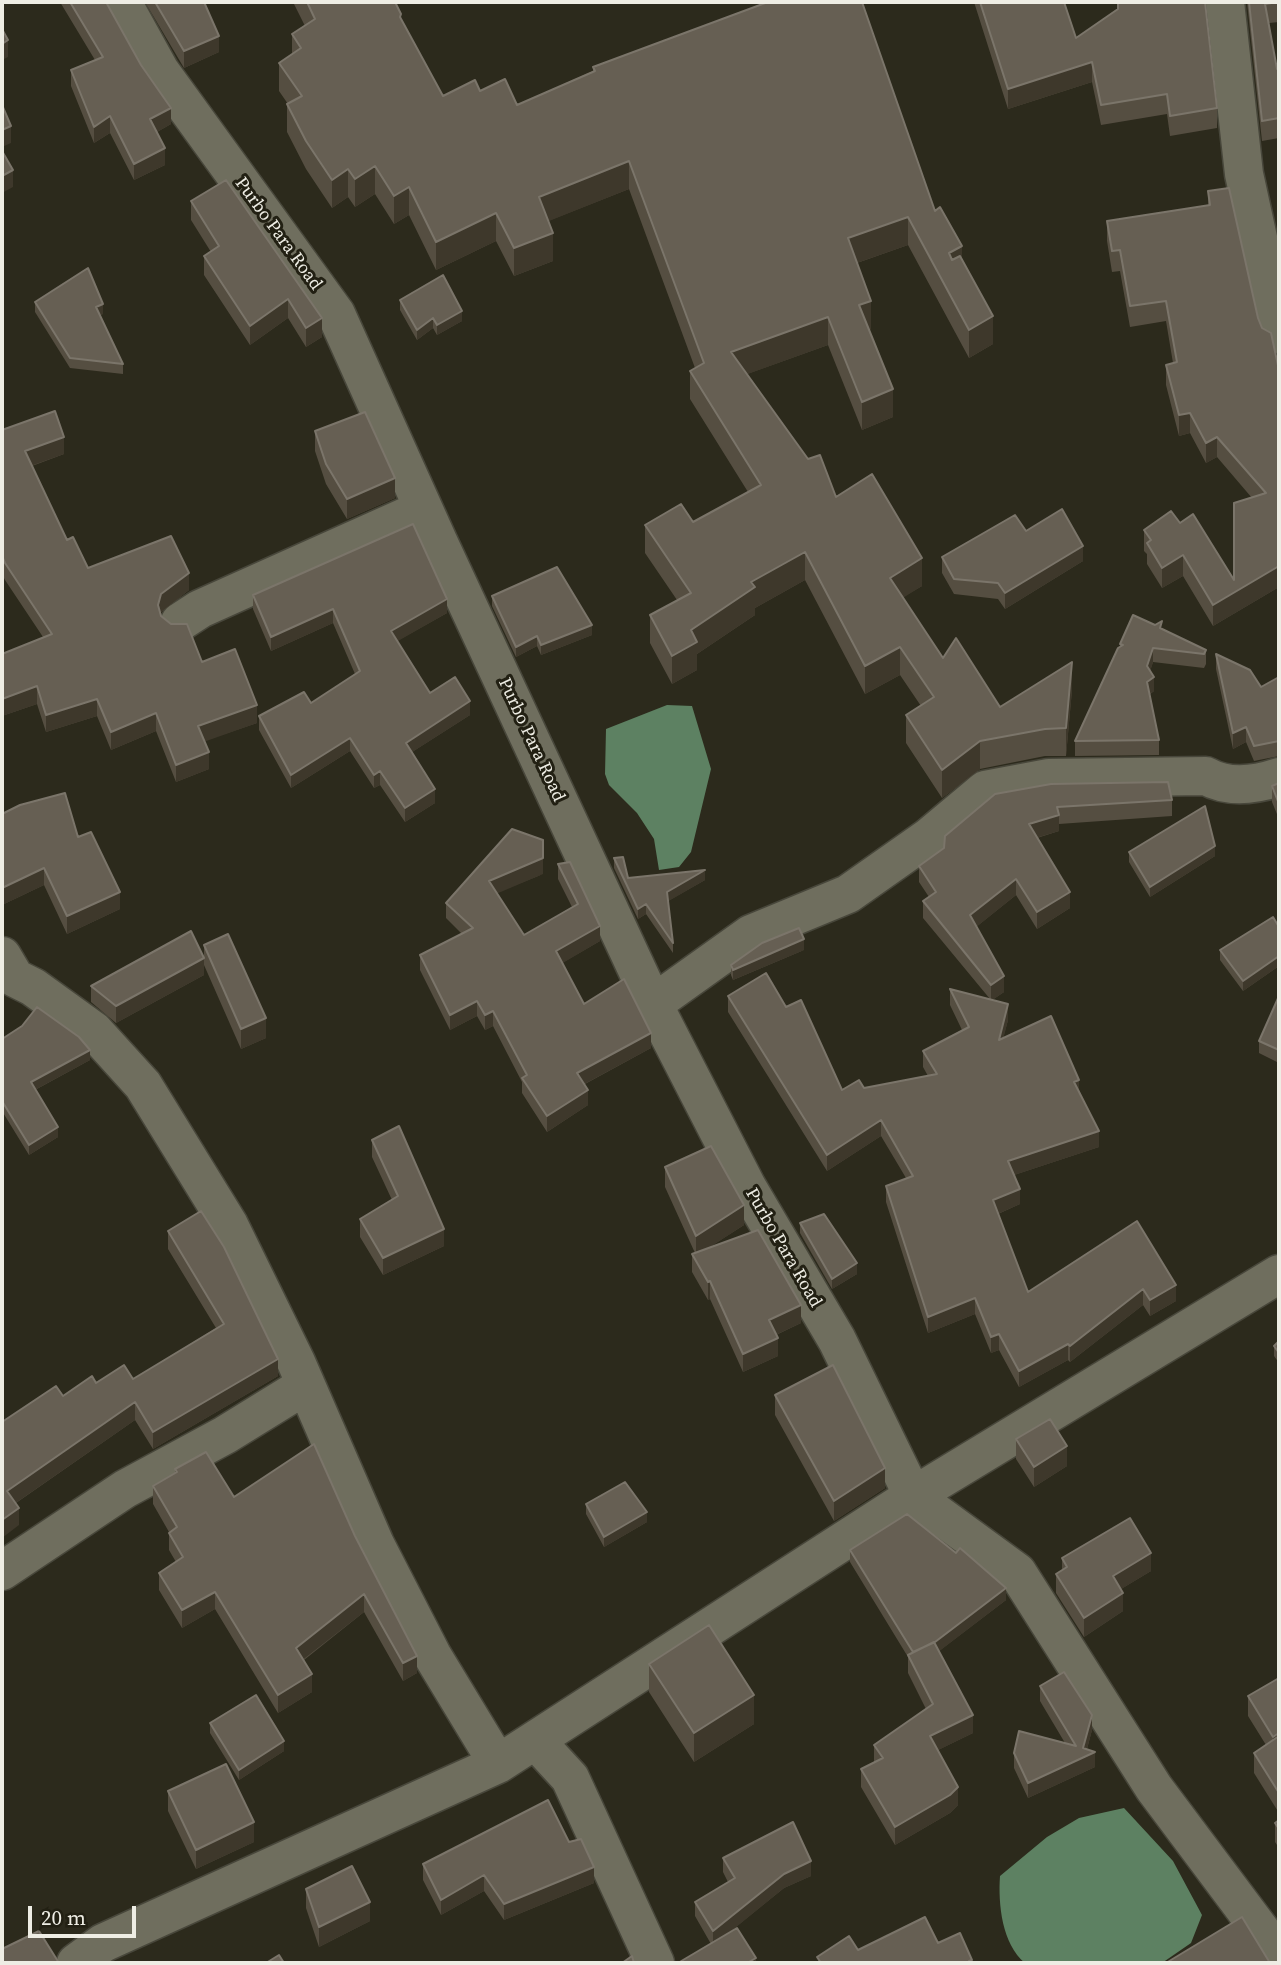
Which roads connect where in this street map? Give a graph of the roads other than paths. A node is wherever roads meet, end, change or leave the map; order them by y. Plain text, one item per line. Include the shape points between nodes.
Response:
1 (122, 2) edge
2 (1225, 2) edge
3 (1279, 334) edge
4 (424, 509) junction
5 (180, 622) edge
6 (1279, 777) edge
7 (2, 956) edge
8 (653, 1004) junction
9 (1279, 1275) edge
10 (306, 1385) junction
11 (913, 1496) junction
12 (2, 1571) edge
13 (535, 1740) junction
14 (498, 1764) junction
15 (76, 1963) edge
16 (654, 1963) edge
17 (1278, 1963) edge

1 - 4 street, Purbo Para Road via 160,71 336,314
2 - 3 street via 1244,174
4 - 5 street
4 - 8 street, Purbo Para Road
6 - 8 street via 1223,785 1206,776 1049,778 985,790 929,837 848,894 751,934
7 - 10 street via 15,978 94,1031 143,1085 229,1225
8 - 11 street, Purbo Para Road via 747,1187 836,1340
9 - 11 street
10 - 12 street via 125,1489
10 - 14 street via 375,1544 432,1655
11 - 13 street
11 - 17 street via 1017,1572 1154,1788 1264,1935
13 - 14 street
13 - 16 street via 570,1779
14 - 15 street via 103,1942

